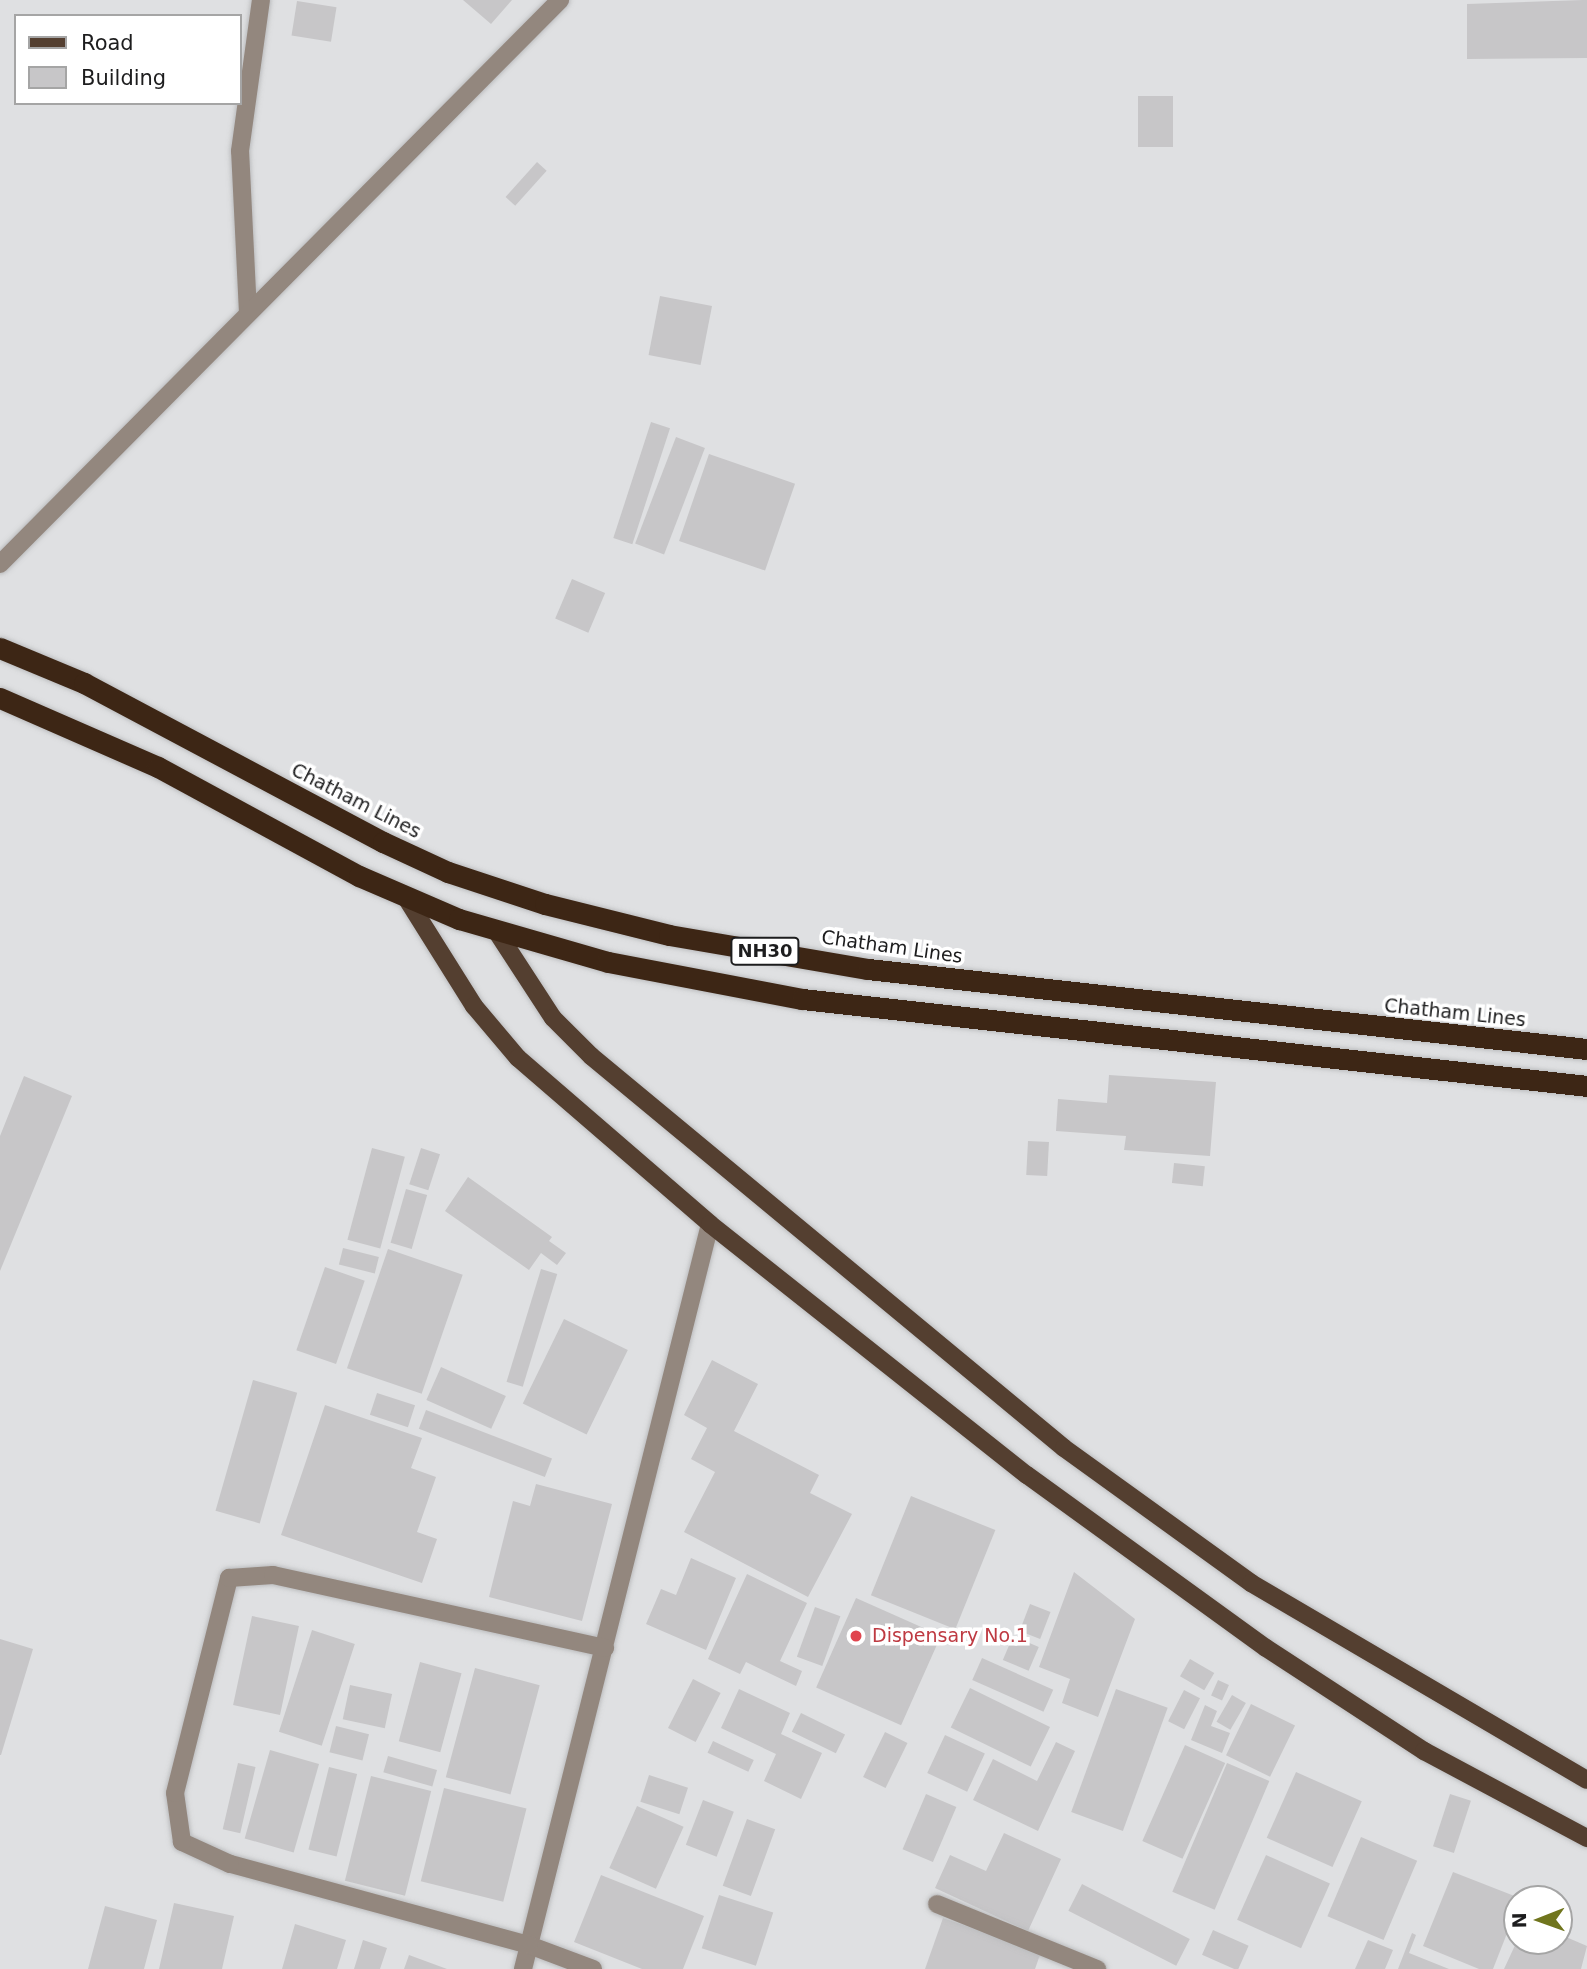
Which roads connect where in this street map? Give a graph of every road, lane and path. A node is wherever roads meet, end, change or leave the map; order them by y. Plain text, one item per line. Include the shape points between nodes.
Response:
1 (261, 0) edge
2 (560, 0) edge
3 (248, 313) junction
4 (0, 565) edge
5 (0, 648) edge
6 (0, 698) edge
7 (405, 896) junction
8 (495, 929) junction
9 (1587, 1049) edge
10 (1587, 1086) edge
11 (710, 1224) junction
12 (605, 1648) junction
13 (1587, 1780) edge
14 (1587, 1838) edge
15 (937, 1904) dead end
16 (529, 1945) junction
17 (523, 1969) edge
18 (593, 1969) edge
19 (1097, 1969) edge

1 - 3 street via 240,151
2 - 3 street
3 - 4 street
5 - 9 highway, Chatham Lines / NH30 via 84,683 383,842 449,872 557,907 669,935 867,968
6 - 7 highway, NH30 via 158,766 359,876
7 - 8 highway, NH30
7 - 11 main road via 474,1006 519,1058
8 - 10 highway, NH30 via 608,962 802,999
8 - 13 main road via 553,1018 591,1056 1064,1448 1251,1583
11 - 12 street
11 - 14 main road via 1027,1475 1266,1648 1424,1751
12 - 16 street
12 - 16 street via 273,1575 229,1578 175,1793 182,1842 230,1864
15 - 19 street
16 - 17 street
16 - 18 street

